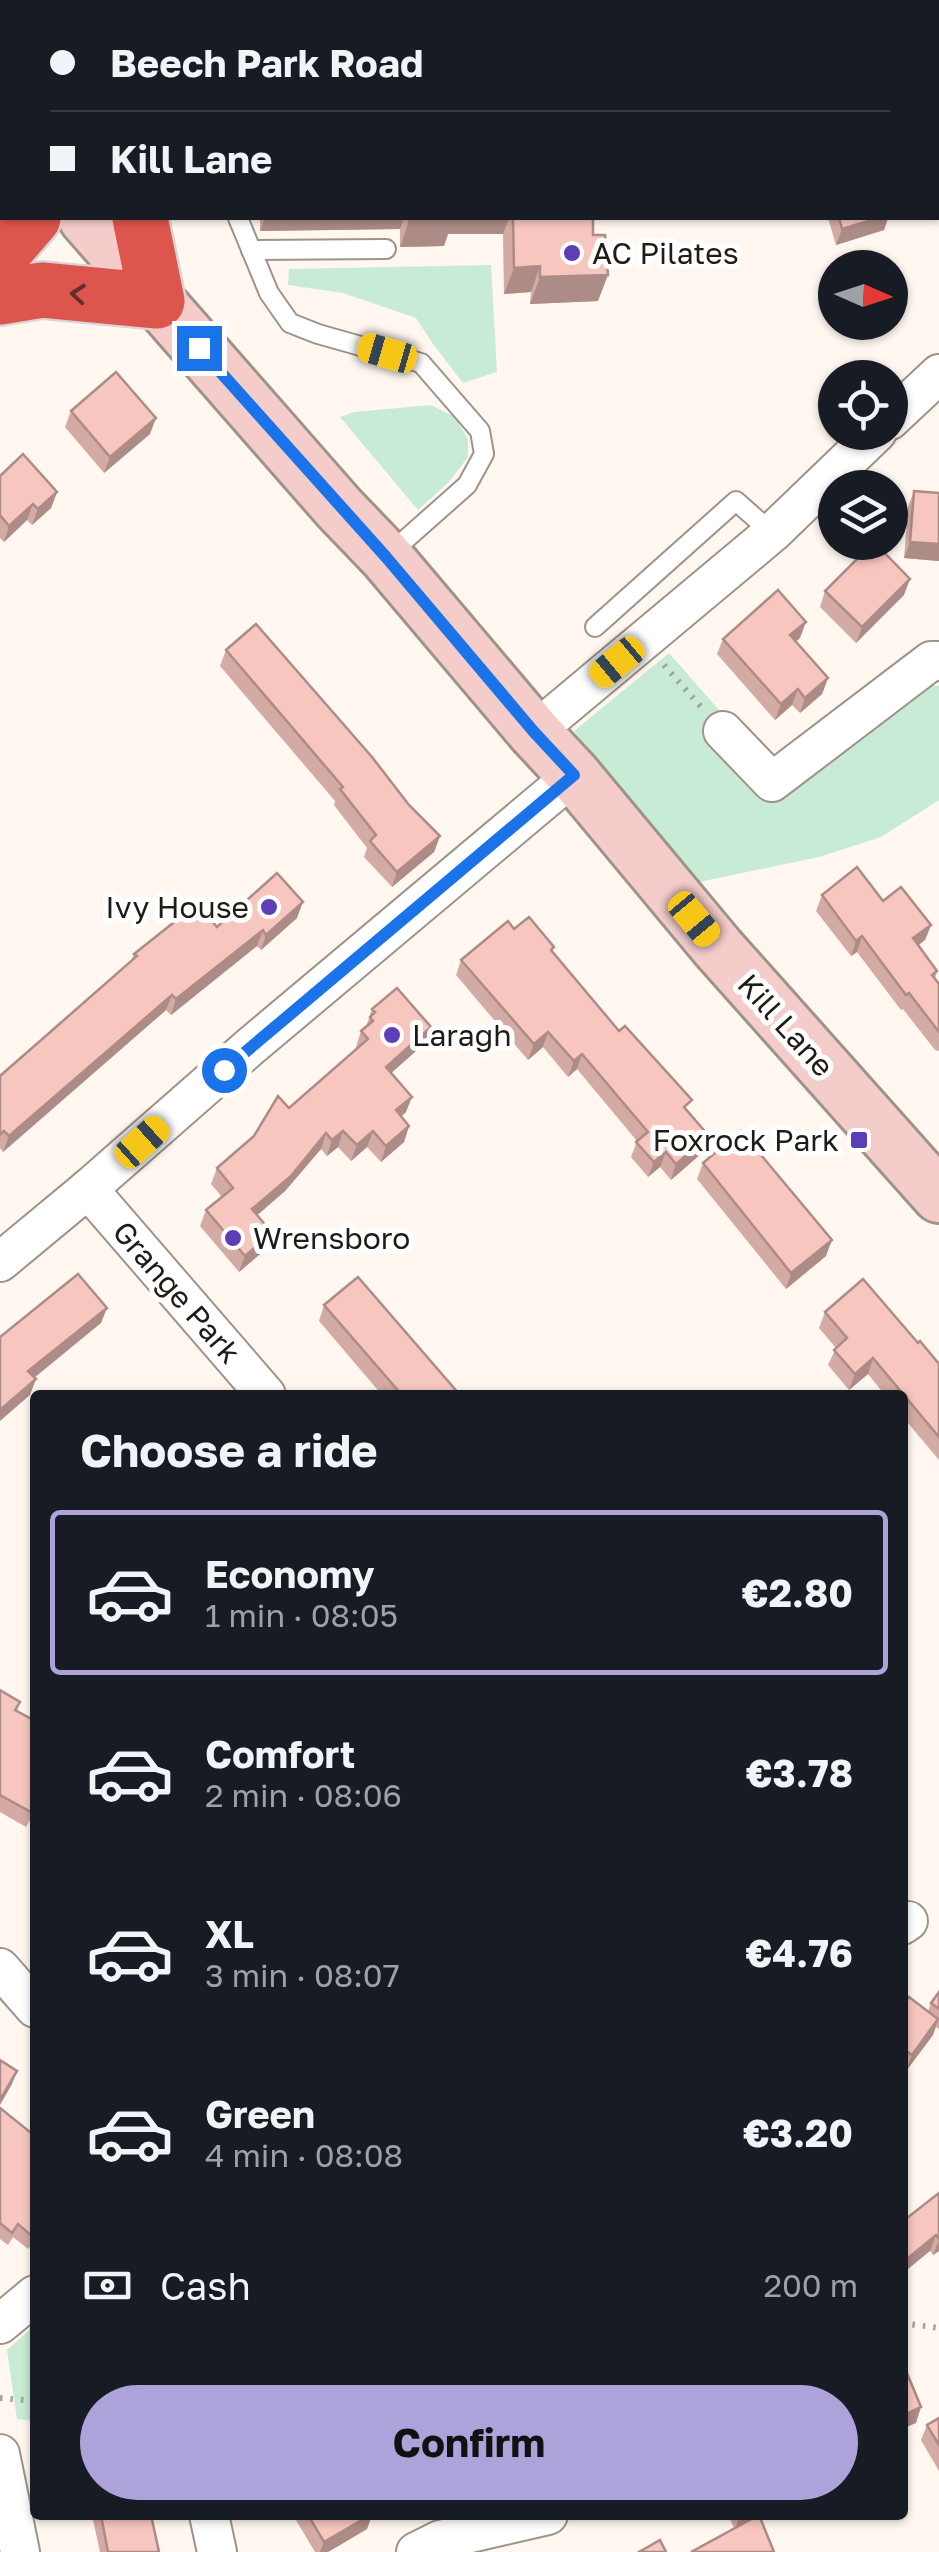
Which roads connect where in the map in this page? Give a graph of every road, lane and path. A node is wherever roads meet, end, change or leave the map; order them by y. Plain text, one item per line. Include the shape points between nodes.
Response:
1 (31, 220) edge
2 (87, 220) edge
3 (140, 220) edge
4 (239, 220) edge
5 (386, 249) dead end
6 (252, 250) junction
7 (0, 256) edge
8 (0, 297) edge
9 (157, 301) junction
10 (939, 374) edge
11 (908, 403) edge
12 (858, 450) edge
13 (772, 533) junction
14 (386, 557) junction
15 (596, 626) dead end
16 (642, 642) junction
17 (939, 662) edge
18 (723, 731) joint
19 (534, 732) junction
20 (574, 775) junction
21 (88, 1189) junction
22 (939, 1196) edge
23 (0, 1262) edge
24 (262, 1390) edge
25 (0, 1968) edge
26 (30, 2002) edge
27 (30, 2299) edge
28 (0, 2324) edge
29 (908, 2324) edge
30 (939, 2328) edge
31 (0, 2398) edge
32 (30, 2400) edge
33 (0, 2454) edge
34 (5, 2513) edge
35 (211, 2520) edge
36 (526, 2520) edge
37 (20, 2552) edge
38 (217, 2552) edge
39 (416, 2552) edge

1 - 7 highway
2 - 9 main road, Kill Lane
3 - 9 highway
4 - 6 lane
5 - 6 lane
6 - 14 lane via 290,323 421,363 480,431 484,454 468,485
9 -> 8 highway via 42,290
9 - 14 main road, Kill Lane
10 - 11 street
12 - 13 street
13 - 15 lane via 736,501
13 - 16 street
14 - 19 main road, Kill Lane
16 - 18 path
16 - 19 street
17 - 18 street via 931,661 772,782
19 - 20 main road, Kill Lane
20 - 21 street
20 - 22 main road, Kill Lane
21 - 23 street
21 - 24 street, Grange Park
25 - 26 street
27 - 28 street
29 - 30 path
31 - 32 path
33 - 34 street
34 - 37 street
35 - 38 street
36 - 39 street

